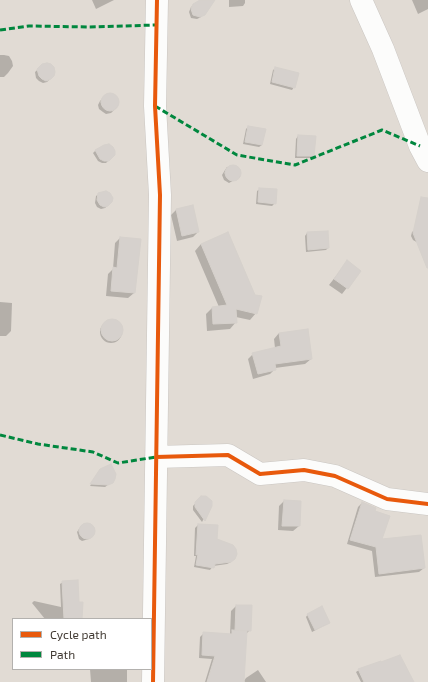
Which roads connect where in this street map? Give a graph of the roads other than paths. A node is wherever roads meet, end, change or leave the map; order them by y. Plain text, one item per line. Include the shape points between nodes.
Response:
1 (157, 0) edge
2 (361, 0) edge
3 (428, 161) edge
4 (156, 457) junction
5 (428, 504) edge
6 (153, 682) edge

1 - 4 street via 155,106 160,195
2 - 3 street
4 - 5 street via 228,455 260,474 304,470 335,476 387,499
4 - 6 street

